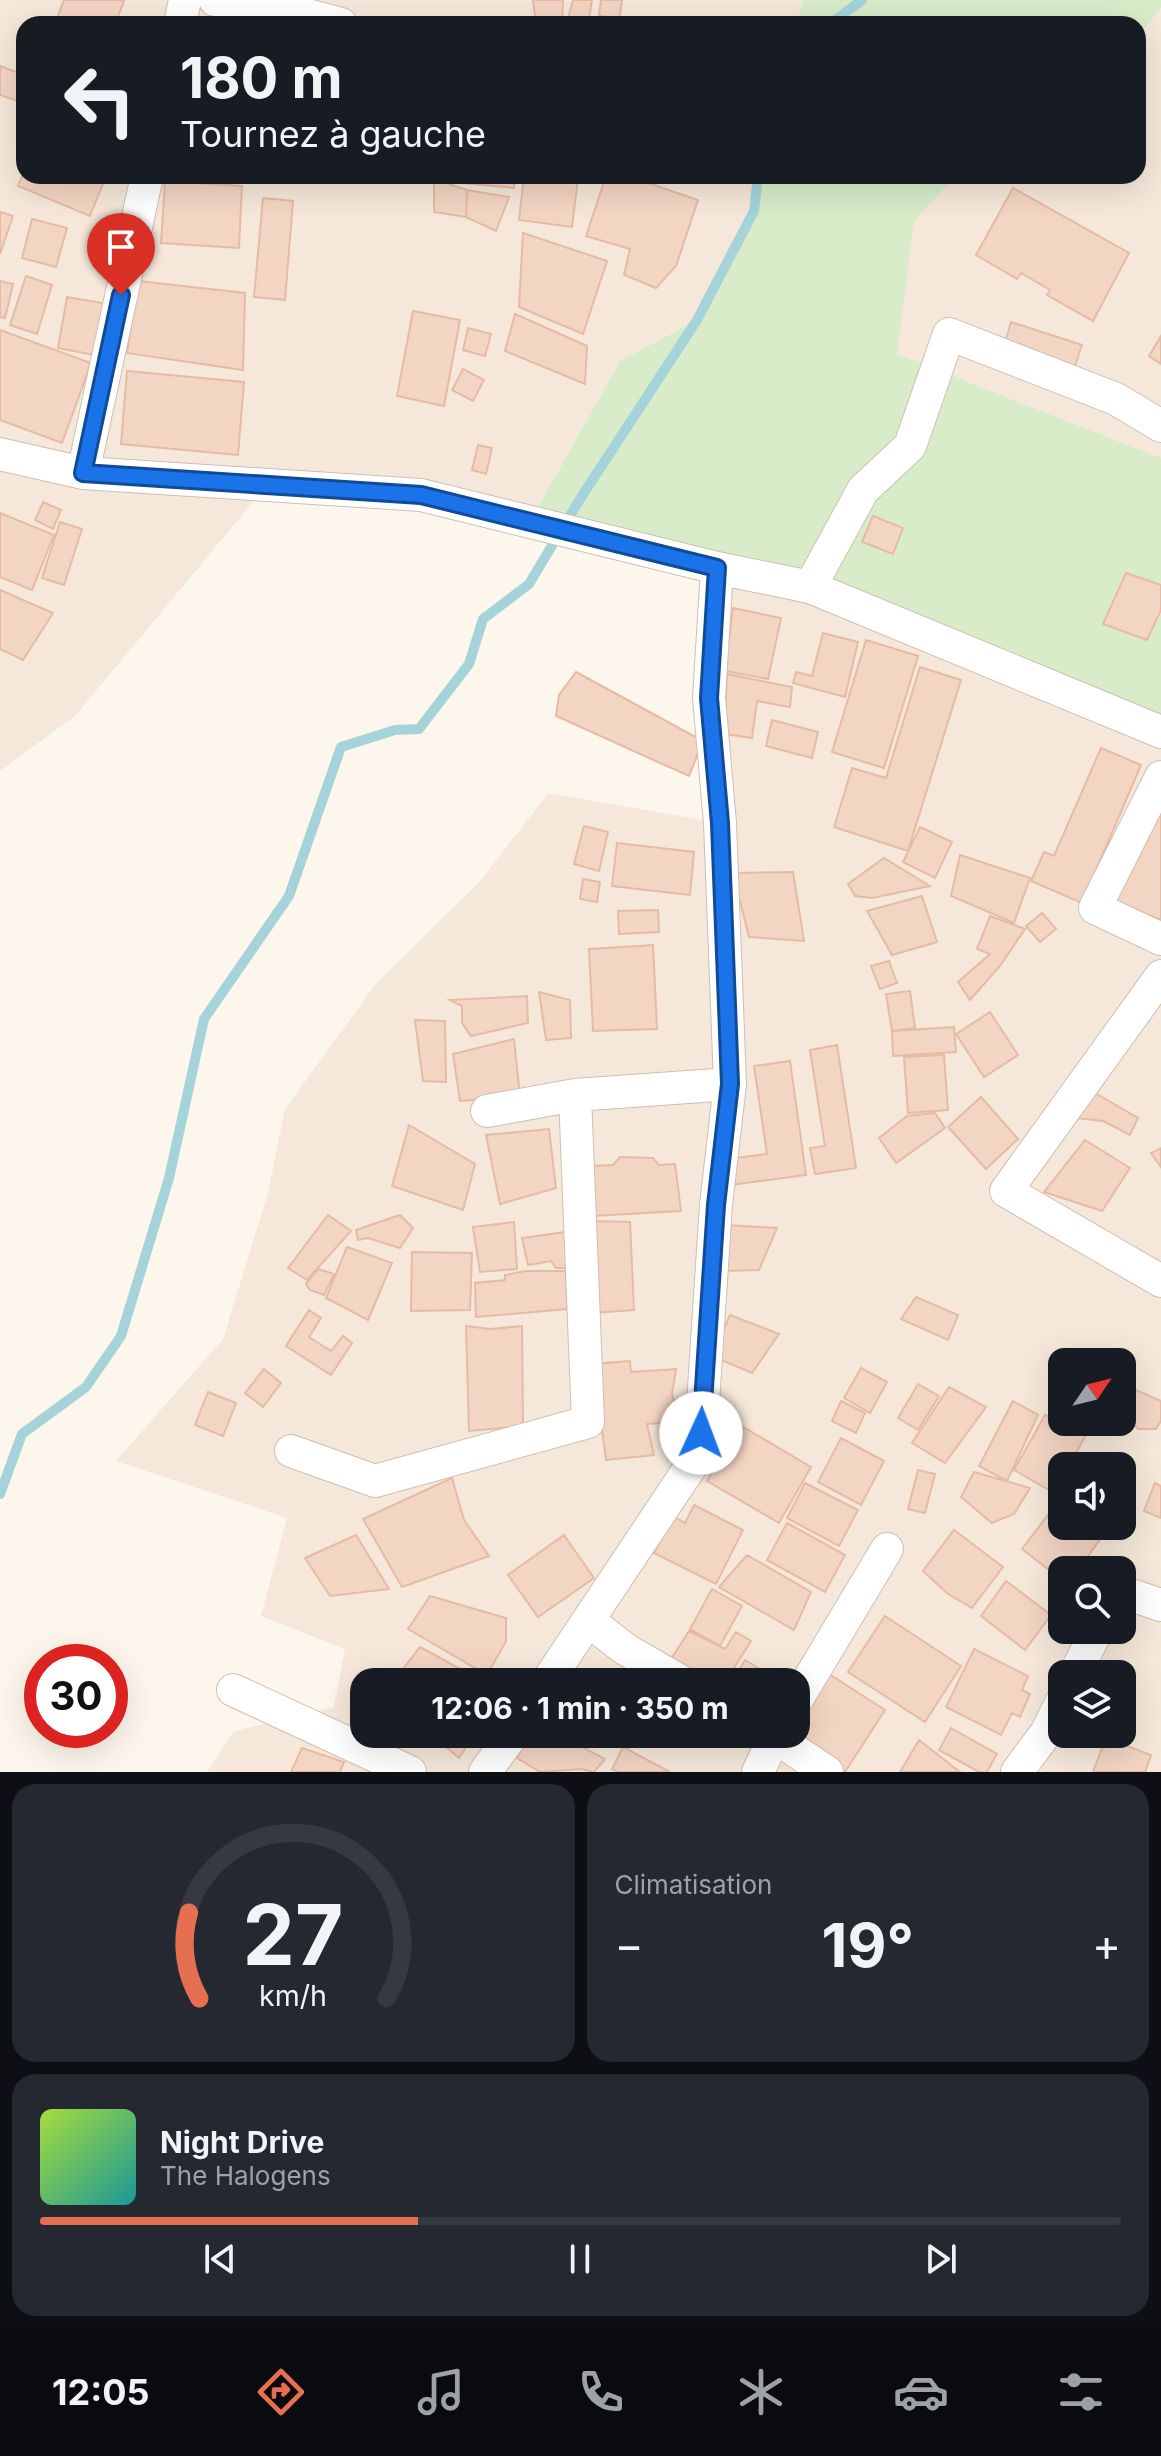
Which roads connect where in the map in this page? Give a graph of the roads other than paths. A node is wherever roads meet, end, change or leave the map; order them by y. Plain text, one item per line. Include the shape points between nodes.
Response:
1 (215, 0) edge
2 (297, 6) edge
3 (321, 16) edge
4 (145, 184) edge
5 (1161, 426) edge
6 (0, 454) edge
7 (83, 473) junction
8 (717, 568) junction
9 (810, 587) junction
10 (1161, 732) edge
11 (1161, 777) edge
12 (1161, 939) edge
13 (1161, 976) edge
14 (730, 1084) junction
15 (575, 1095) junction
16 (487, 1111) dead end
17 (1161, 1281) edge
18 (291, 1451) dead end
19 (887, 1549) dead end
20 (1136, 1597) edge
21 (1161, 1605) edge
22 (589, 1621) junction
23 (557, 1668) edge
24 (658, 1668) edge
25 (810, 1678) edge
26 (233, 1690) dead end
27 (1048, 1729) edge
28 (503, 1748) edge
29 (768, 1748) edge
30 (793, 1748) edge
31 (410, 1772) edge
32 (485, 1772) edge
33 (758, 1772) edge
34 (827, 1772) edge
35 (1017, 1772) edge

1 - 2 street
2 - 3 street
4 - 7 street
5 - 9 street via 1116,399 949,334 910,446 863,490
6 - 7 street
7 - 8 street via 421,495
8 - 9 street
8 - 14 street via 709,698 720,823
9 - 10 street
11 - 12 street via 1095,908
13 - 17 street via 1006,1191
14 - 15 street
14 - 22 street via 697,1457
15 - 16 street
15 - 18 street via 588,1422 375,1481
19 - 25 street
20 - 21 street
22 - 23 street
22 - 24 street
26 - 31 street
27 - 35 street
28 - 32 street
29 - 33 street
30 - 34 street

